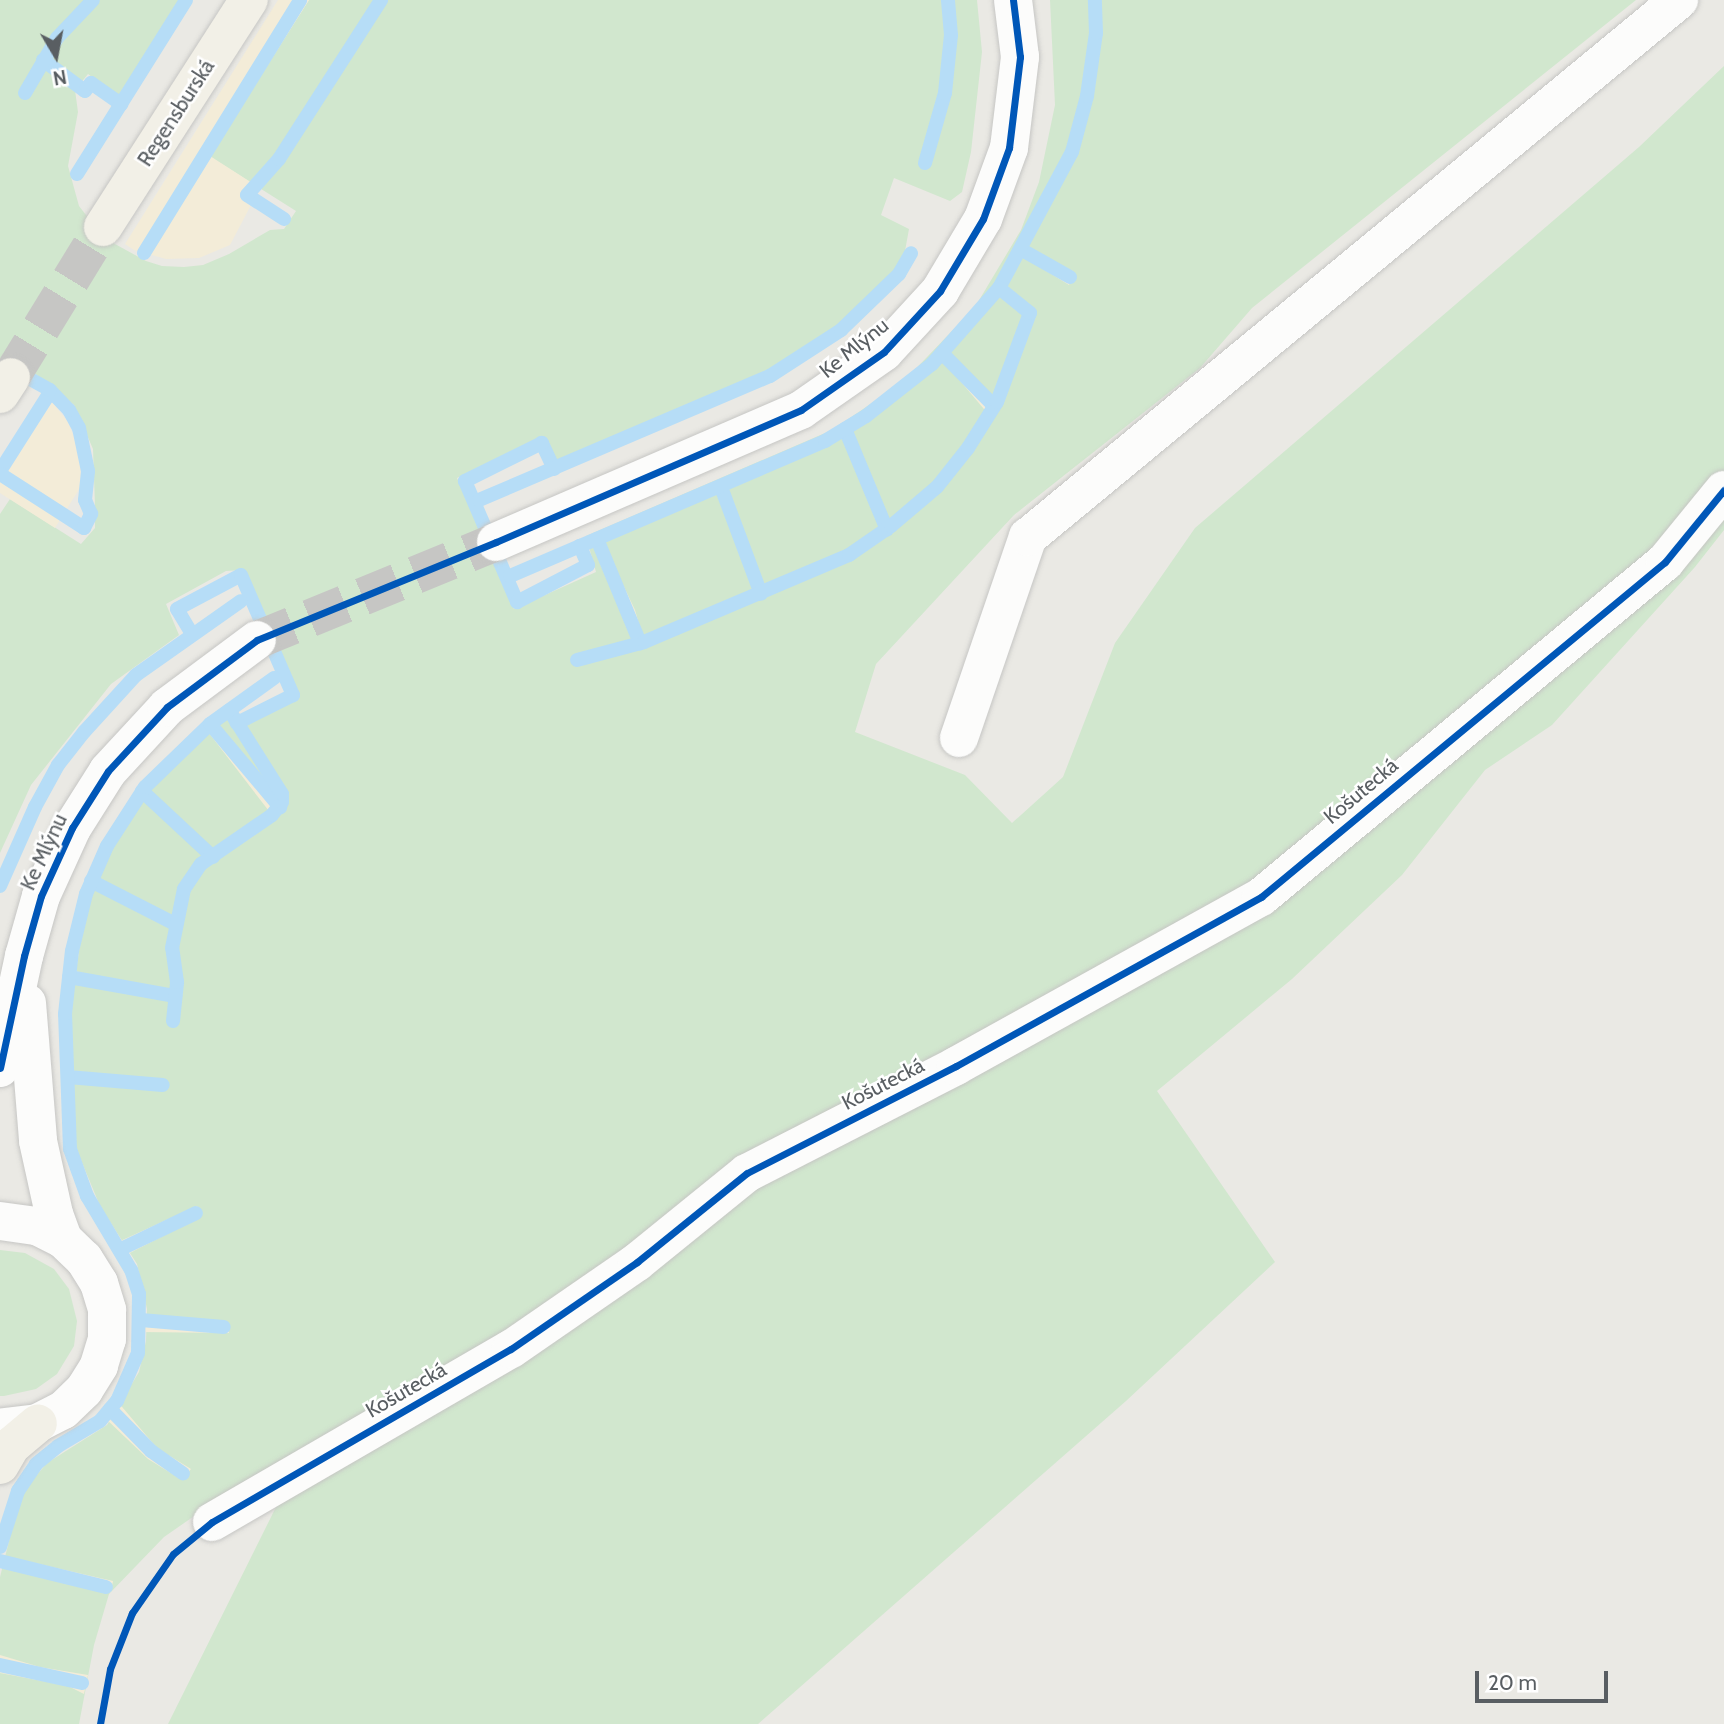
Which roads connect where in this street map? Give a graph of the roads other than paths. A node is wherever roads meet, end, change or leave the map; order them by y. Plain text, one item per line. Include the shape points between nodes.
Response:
1 (249, 0) edge
2 (1013, 0) edge
3 (1679, 0) edge
4 (103, 227) tunnel mouth
5 (1724, 490) edge
6 (496, 542) tunnel mouth
7 (257, 640) tunnel mouth
8 (959, 738) dead end
9 (23, 956) junction
10 (0, 1068) edge
11 (0, 1221) edge
12 (63, 1239) junction
13 (38, 1423) junction
14 (0, 1428) edge
15 (0, 1465) edge
16 (212, 1522) dead end

1 - 4 main road, Regensburská
2 - 6 street, Ke Mlýnu via 1020,57 1009,148 983,219 940,291 884,352 801,410
3 - 8 street via 1028,537
5 - 16 street, Košutecká via 1665,562 1261,897 956,1066 747,1173 637,1262 511,1349
7 - 9 street, Ke Mlýnu via 167,707 108,771 72,828 41,895
9 - 10 street, Ke Mlýnu
9 - 12 street, Ke Mlýnu via 38,1142
11 - 12 street, Ke Mlýnu via 37,1226
12 - 13 street, Ke Mlýnu via 84,1259 99,1283 107,1310 107,1339 99,1366 84,1390 63,1410
13 - 14 street, Ke Mlýnu
13 - 15 main road via 11,1446

